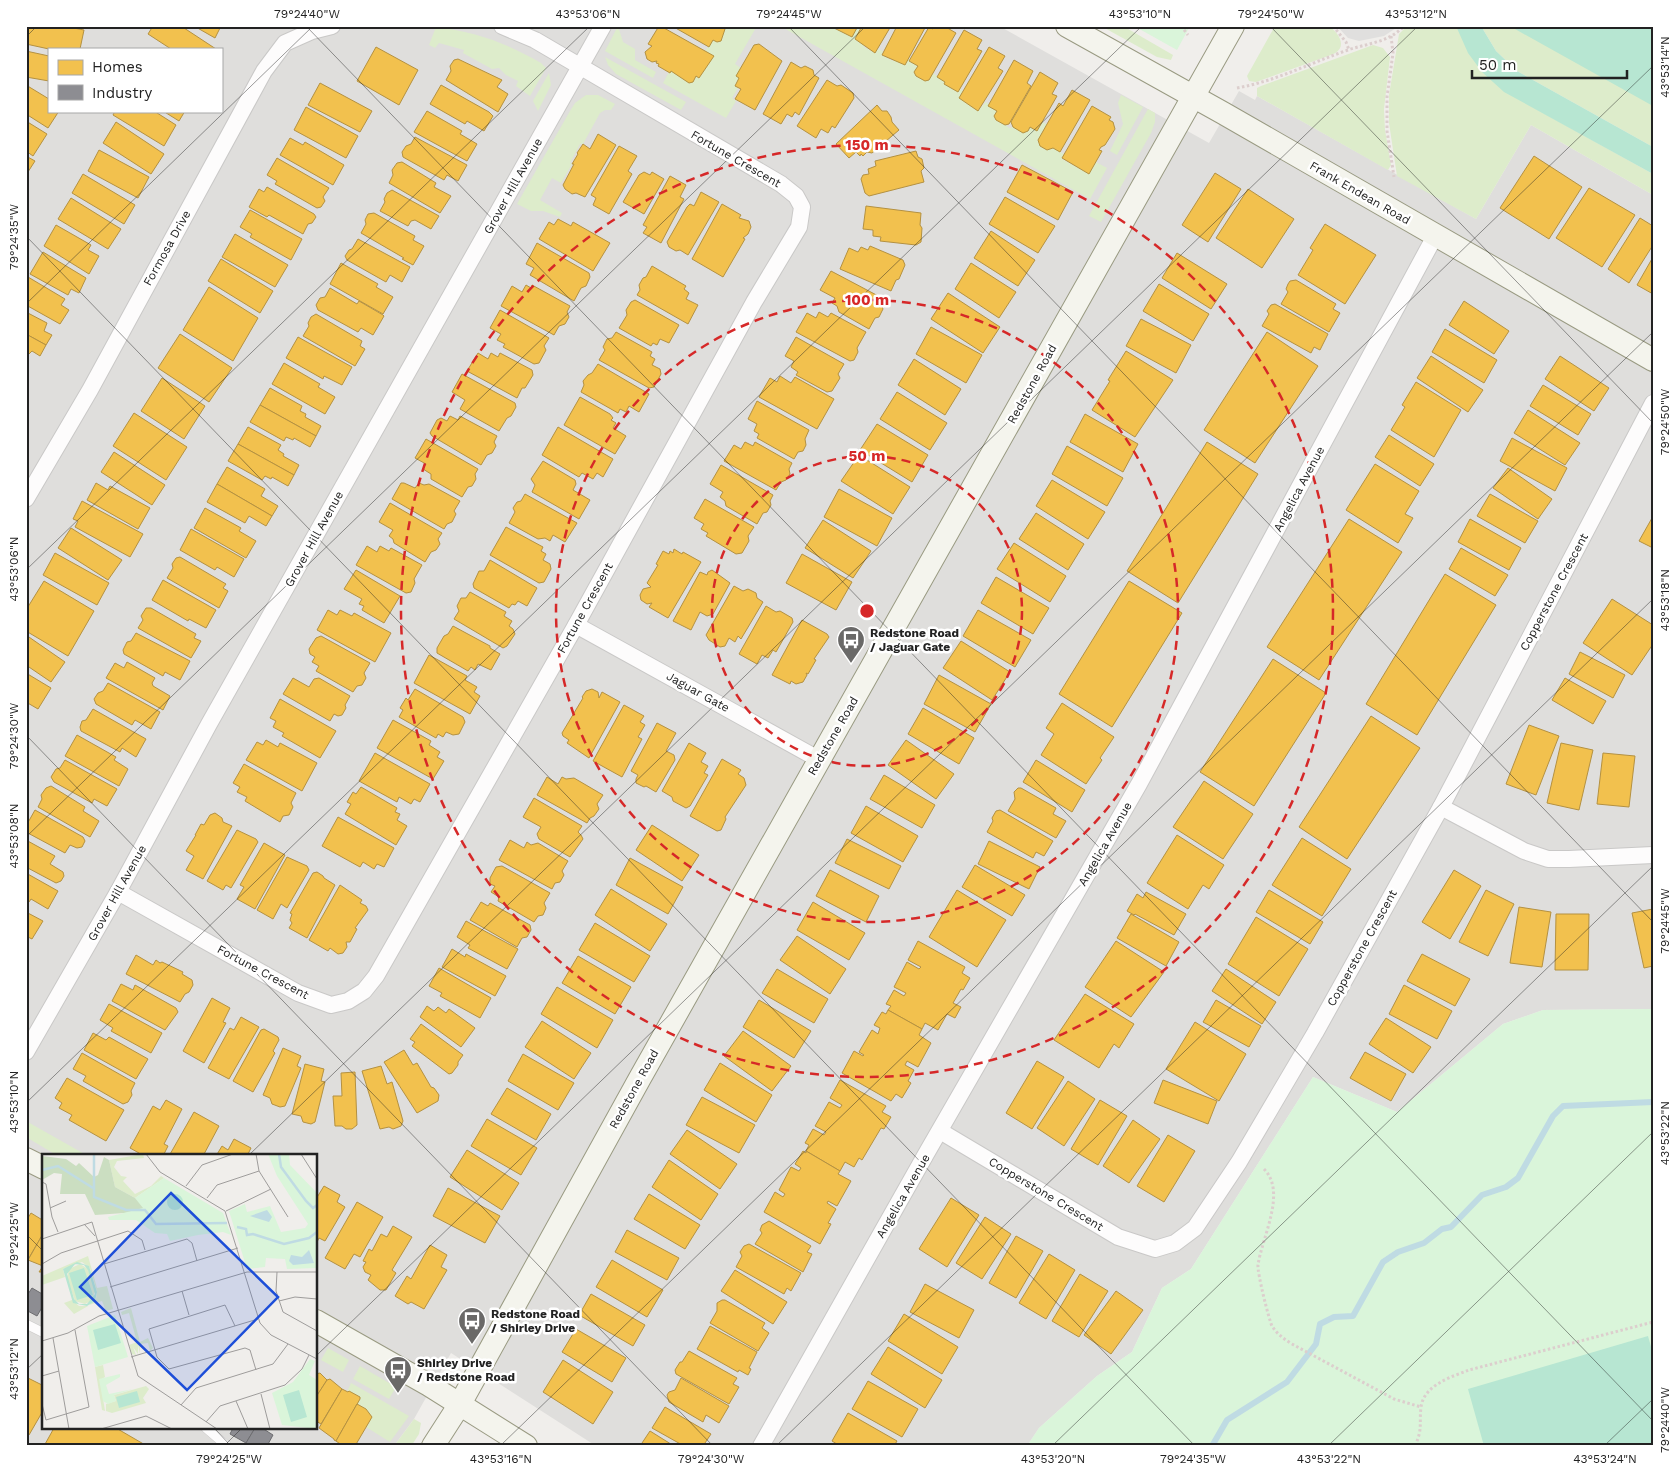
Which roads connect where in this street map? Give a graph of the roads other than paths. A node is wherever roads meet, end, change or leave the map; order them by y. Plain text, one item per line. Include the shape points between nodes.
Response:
1 (332, 26) edge
2 (502, 26) edge
3 (603, 26) edge
4 (1066, 26) edge
5 (1233, 26) edge
6 (580, 68) junction
7 (1193, 97) junction
8 (1435, 236) junction
9 (1653, 360) edge
10 (1653, 403) edge
11 (26, 499) edge
12 (576, 625) junction
13 (820, 760) junction
14 (1441, 807) junction
15 (1653, 855) edge
16 (118, 892) junction
17 (26, 1052) edge
18 (940, 1131) junction
19 (26, 1159) edge
20 (42, 1167) edge
21 (318, 1322) edge
22 (26, 1324) edge
23 (42, 1332) edge
24 (460, 1404) junction
25 (208, 1430) edge
26 (227, 1446) edge
27 (433, 1446) edge
28 (526, 1446) edge
29 (762, 1446) edge

1 - 11 street, Formosa Drive via 285,43 264,71 90,390
2 - 6 street via 535,40
3 - 6 street, Grover Hill Avenue
4 - 7 street, Frank Endean Road
5 - 7 street, Redstone Road
6 - 12 street, Fortune Crescent via 781,184 796,196 802,207 799,226
6 - 16 street, Grover Hill Avenue via 209,724
7 - 8 street, Frank Endean Road
7 - 13 street, Redstone Road
8 - 9 street, Frank Endean Road
8 - 18 street, Angelica Avenue via 1139,784
10 - 14 street, Copperstone Crescent
12 - 13 street, Jaguar Gate
12 - 16 street, Fortune Crescent via 376,976 364,991 348,1002 331,1005 298,993
13 - 24 street, Redstone Road
14 - 15 street via 1524,851 1548,859
14 - 18 street, Copperstone Crescent via 1239,1162 1195,1228 1175,1243 1155,1249 1118,1236
16 - 17 street, Grover Hill Avenue
18 - 29 street, Angelica Avenue
19 - 20 street
21 - 24 street
22 - 23 lane
24 - 27 street, Redstone Road
24 - 28 street
25 - 26 lane

